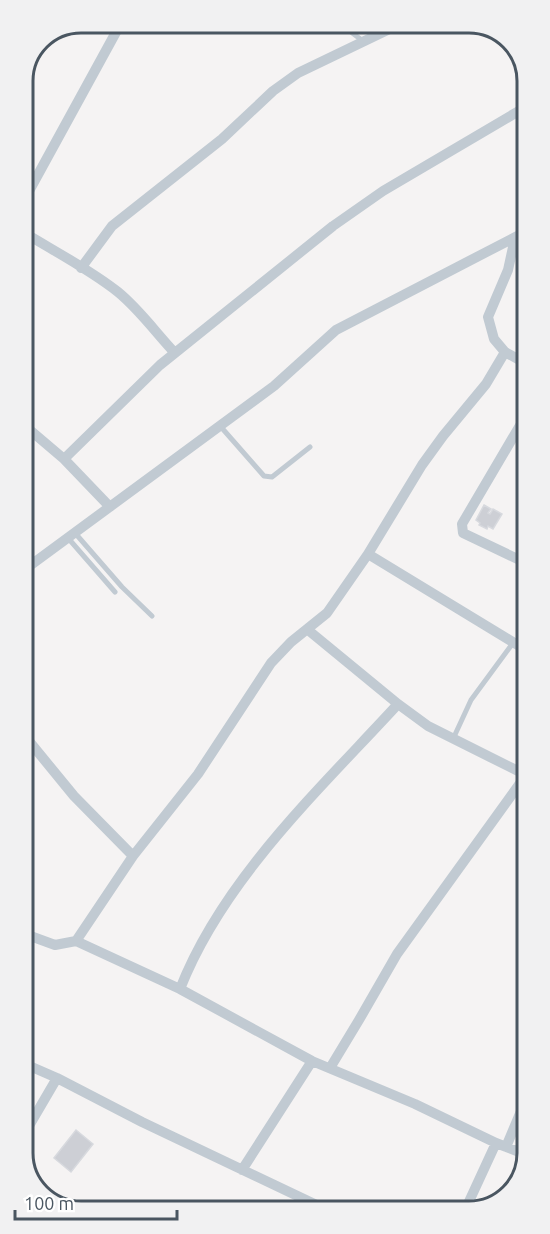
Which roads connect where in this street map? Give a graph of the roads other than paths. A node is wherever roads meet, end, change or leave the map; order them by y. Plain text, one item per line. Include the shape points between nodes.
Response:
1 (115, 33) edge
2 (352, 33) edge
3 (380, 33) edge
4 (363, 41) junction
5 (517, 112) edge
6 (33, 184) edge
7 (517, 237) edge
8 (33, 238) edge
9 (517, 244) edge
10 (81, 268) junction
11 (506, 351) junction
12 (175, 353) junction
13 (517, 358) edge
14 (221, 427) junction
15 (517, 431) edge
16 (33, 433) edge
17 (310, 447) dead end
18 (64, 459) junction
19 (110, 507) junction
20 (71, 535) junction
21 (369, 554) junction
22 (517, 559) edge
23 (33, 563) edge
24 (115, 592) dead end
25 (152, 616) dead end
26 (308, 630) junction
27 (513, 643) junction
28 (517, 645) edge
29 (398, 704) junction
30 (453, 739) junction
31 (33, 746) edge
32 (517, 771) edge
33 (517, 787) edge
34 (133, 855) junction
35 (33, 937) edge
36 (76, 941) junction
37 (180, 989) junction
38 (312, 1061) junction
39 (33, 1067) edge
40 (330, 1068) junction
41 (57, 1078) junction
42 (517, 1115) edge
43 (33, 1119) edge
44 (501, 1145) junction
45 (517, 1151) edge
46 (242, 1170) junction
47 (308, 1201) edge
48 (470, 1201) edge

1 - 6 street
2 - 4 lane
3 - 4 street
4 - 10 street via 283,82 222,139 112,226
5 - 12 street via 383,191 333,226
7 - 14 street via 336,330
8 - 10 street
9 - 11 street via 488,317 494,339
10 - 12 street via 117,291
11 - 13 street
11 - 21 street via 486,384 422,465
12 - 18 street
14 - 17 lane via 264,476 272,477
14 - 19 street
15 - 22 street via 462,524 463,533
16 - 18 street
18 - 19 street
19 - 20 street
20 - 23 street
20 - 24 lane
20 - 25 lane
21 - 26 street via 327,613
21 - 27 street
26 - 29 street
26 - 34 street via 270,663 198,774
27 - 28 street
27 - 30 lane via 471,700
29 - 30 street
29 - 37 street via 243,880 204,937
30 - 32 street
31 - 34 street via 74,796
33 - 40 street via 397,954
34 - 36 street
35 - 36 street via 55,945
36 - 37 street
37 - 38 street
38 - 40 street
38 - 46 street
39 - 41 street
40 - 44 street
41 - 43 street
41 - 46 street
42 - 44 street
44 - 45 street
44 - 48 street
46 - 47 street

